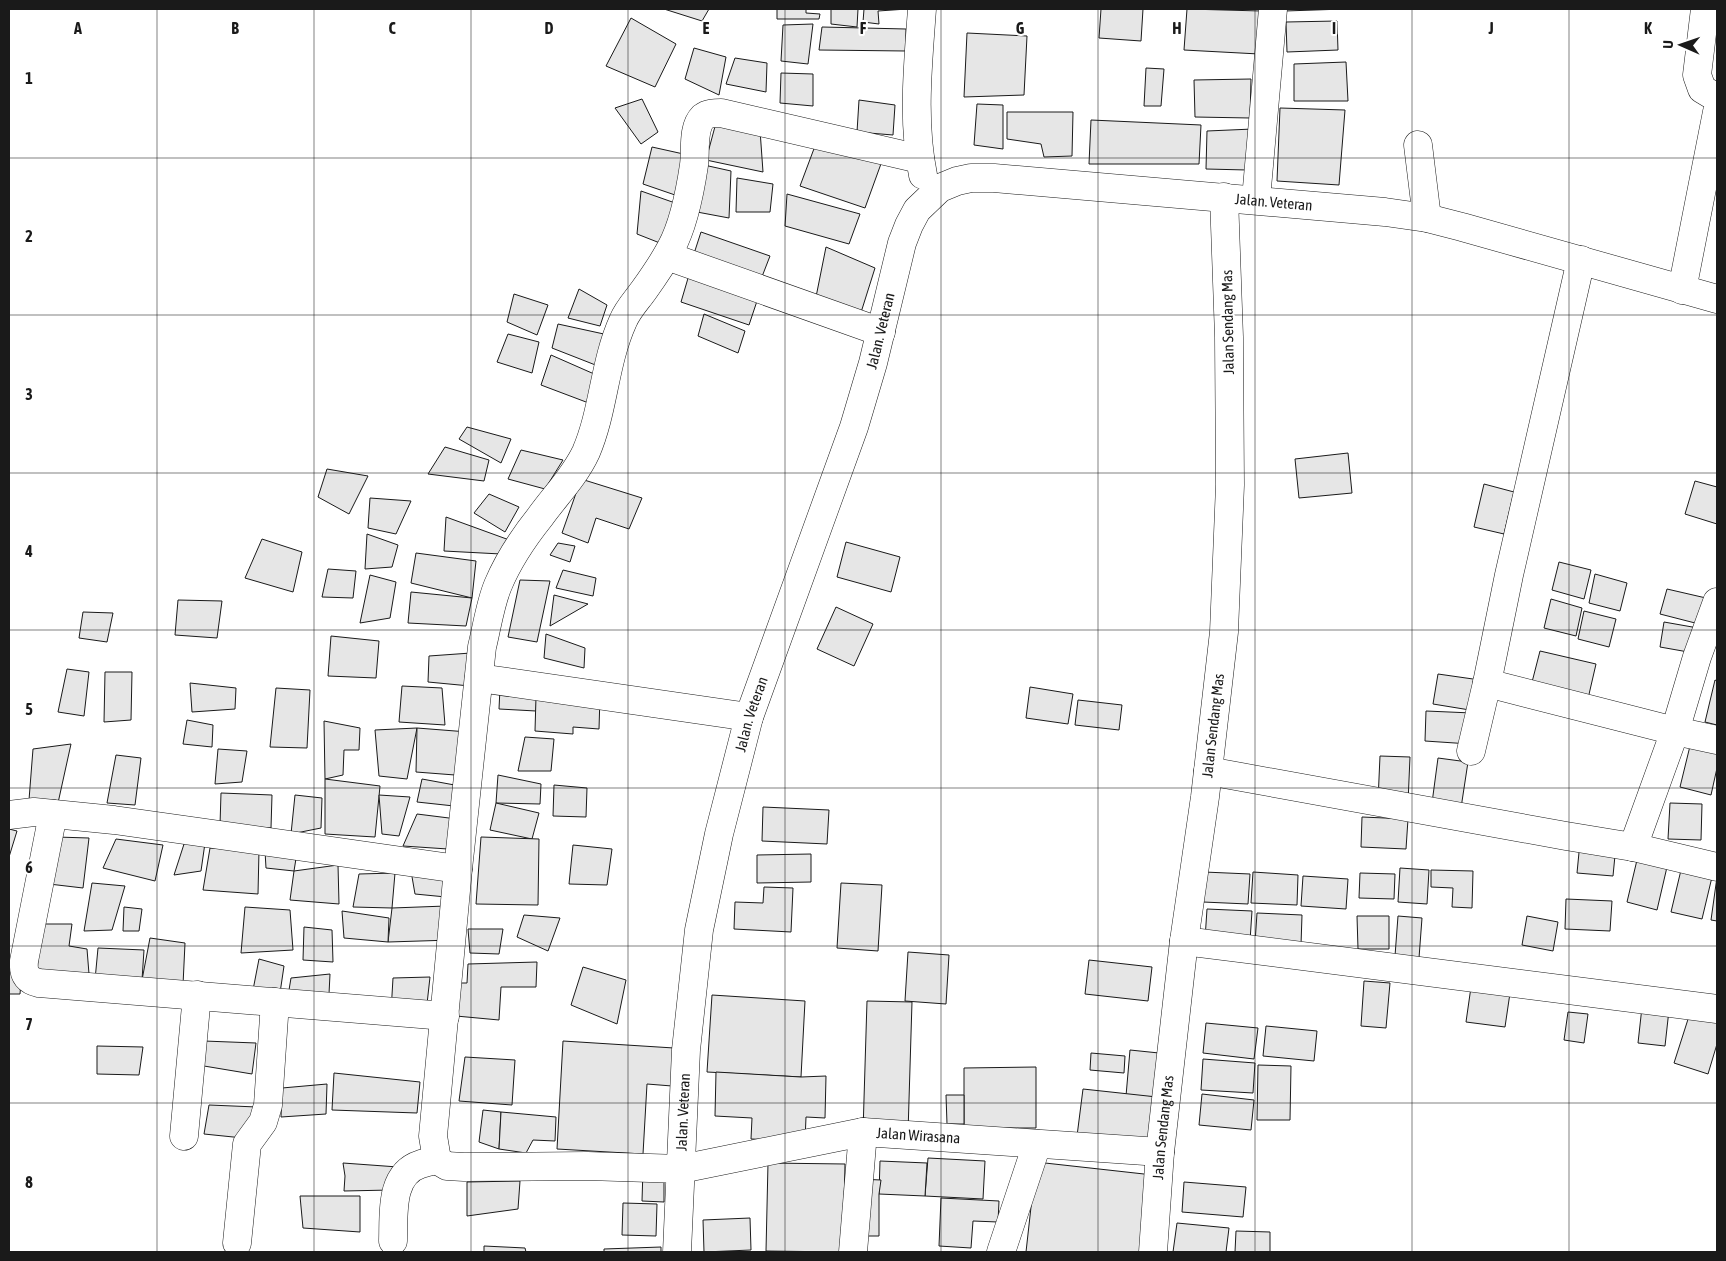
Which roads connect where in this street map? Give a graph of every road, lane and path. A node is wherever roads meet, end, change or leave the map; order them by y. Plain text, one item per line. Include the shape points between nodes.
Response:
1 (922, 9) edge
2 (1273, 9) edge
3 (1705, 9) edge
4 (1717, 98) edge
5 (1717, 112) edge
6 (1418, 145) dead end
7 (920, 159) junction
8 (1224, 197) junction
9 (928, 199) junction
10 (1256, 199) junction
11 (1427, 218) junction
12 (667, 256) junction
13 (1581, 260) junction
14 (1682, 290) junction
15 (1717, 299) edge
16 (881, 332) junction
17 (1717, 602) edge
18 (1711, 636) edge
19 (479, 678) junction
20 (1487, 683) junction
21 (749, 717) junction
22 (1675, 731) junction
23 (1717, 740) edge
24 (1471, 751) dead end
25 (1208, 770) junction
26 (53, 814) junction
27 (9, 815) edge
28 (1633, 847) junction
29 (1717, 867) edge
30 (458, 869) junction
31 (1184, 941) junction
32 (197, 995) junction
33 (275, 1002) junction
34 (1717, 1009) edge
35 (445, 1016) junction
36 (863, 1132) junction
37 (184, 1136) dead end
38 (1036, 1144) junction
39 (1160, 1152) junction
40 (437, 1160) junction
41 (681, 1169) junction
42 (393, 1241) dead end
43 (237, 1244) dead end
44 (677, 1252) edge
45 (853, 1252) edge
46 (1001, 1252) edge
47 (1153, 1252) edge

1 - 7 street via 916,107
2 - 10 street
3 - 4 street via 1697,75 1702,89
5 - 14 street
6 - 11 street
7 - 9 street
7 - 12 street via 712,113 704,117 697,130 694,165 682,223
8 - 9 street, Jalan. Veteran via 971,178 940,188
8 - 10 street, Jalan. Veteran
8 - 25 street, Jalan Sendang Mas via 1230,485 1224,632
9 - 16 street, Jalan. Veteran via 917,210 902,243
10 - 11 street, Jalan. Veteran
11 - 13 street, Jalan. Veteran
12 - 16 street
12 - 19 street via 623,320 614,343 598,419 585,454 538,518 498,586 482,647
13 - 14 street, Jalan. Veteran
13 - 20 street
14 - 15 street, Jalan. Veteran
16 - 21 street, Jalan. Veteran via 854,426
17 - 18 street
18 - 22 street via 1697,657
19 - 21 street
19 - 30 street
20 - 22 street
20 - 24 street
21 - 41 street, Jalan. Veteran via 719,834 700,930 686,1050
22 - 23 street
22 - 28 street
25 - 28 street
25 - 31 street, Jalan Sendang Mas
26 - 27 street
26 - 30 street
26 - 32 street via 24,961 26,977 39,983
28 - 29 street
30 - 35 street
31 - 34 street
31 - 39 street, Jalan Sendang Mas
32 - 33 street
32 - 37 street
33 - 35 street
33 - 43 street via 268,1104 263,1122 246,1144
35 - 40 street via 433,1136
36 - 38 street, Jalan Wirasana
36 - 41 street, Jalan Wirasana
36 - 45 street
38 - 39 street, Jalan Wirasana
38 - 46 street
39 - 47 street, Jalan Sendang Mas
40 - 41 street, Jalan Wirasana via 447,1166 464,1167
40 - 42 street via 419,1164 406,1172 397,1187
41 - 44 street, Jalan. Veteran

